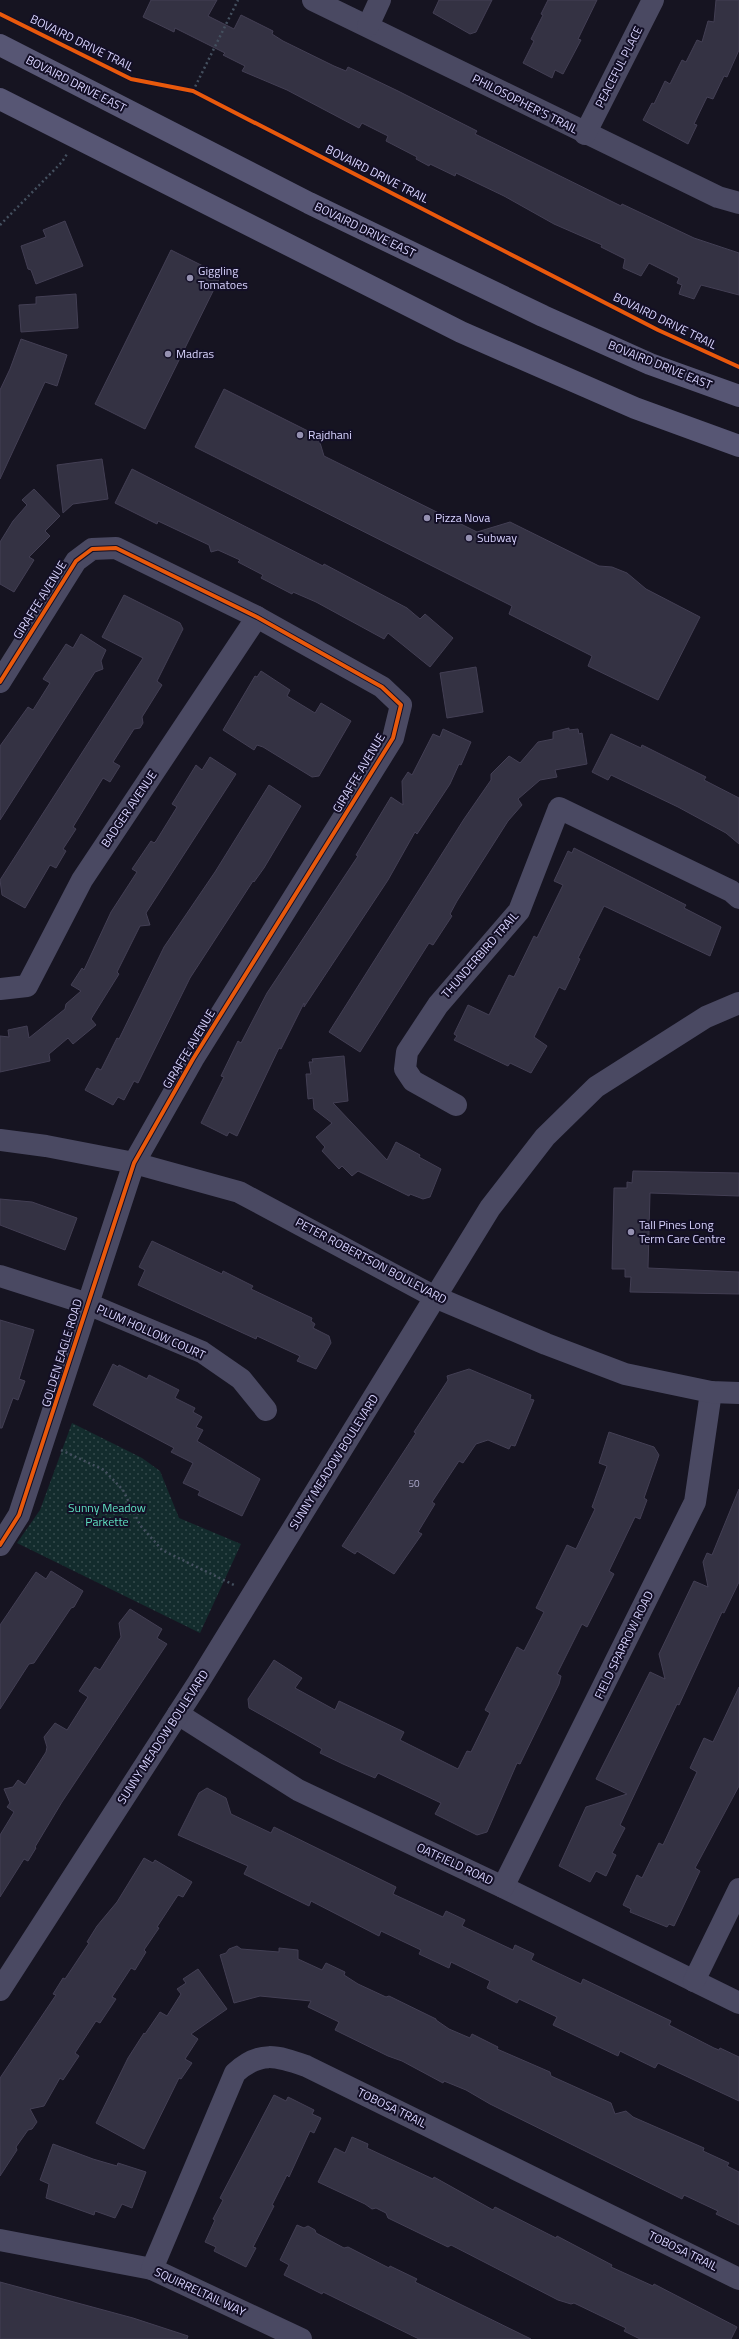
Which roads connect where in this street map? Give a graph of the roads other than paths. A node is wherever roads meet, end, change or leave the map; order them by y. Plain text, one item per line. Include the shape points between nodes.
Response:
1 (313, 0) edge
2 (380, 0) edge
3 (652, 0) edge
4 (368, 26) junction
5 (0, 45) edge
6 (0, 99) edge
7 (585, 134) junction
8 (739, 203) edge
9 (739, 396) edge
10 (739, 446) edge
11 (257, 617) junction
12 (0, 682) edge
13 (739, 898) edge
14 (0, 989) edge
15 (739, 1003) edge
16 (456, 1105) dead end
17 (0, 1140) edge
18 (134, 1163) junction
19 (0, 1276) edge
20 (435, 1297) junction
21 (88, 1304) junction
22 (711, 1392) junction
23 (739, 1393) edge
24 (266, 1410) dead end
25 (0, 1544) edge
26 (178, 1714) junction
27 (503, 1887) junction
28 (739, 1889) edge
29 (694, 1982) junction
30 (0, 1990) edge
31 (739, 2003) edge
32 (0, 2240) edge
33 (152, 2269) junction
34 (739, 2279) edge
35 (301, 2339) edge

1 - 4 street, PHILOSOPHER'S TRAIL
2 - 4 street
3 - 7 street, PEACEFUL PLACE
4 - 7 street, PHILOSOPHER'S TRAIL
5 - 9 main road, BOVAIRD DRIVE EAST via 309,203 543,316 650,364
6 - 10 main road via 461,332 635,408
7 - 8 street, PHILOSOPHER'S TRAIL via 718,198
11 - 12 street, GIRAFFE AVENUE via 116,548 92,549 76,561
11 - 14 street, BADGER AVENUE via 82,880 27,986
11 - 18 street, GIRAFFE AVENUE via 382,687 400,705 393,738 193,1059
13 - 16 street, THUNDERBIRD TRAIL via 731,890 559,808 519,911 438,1005 407,1052 405,1069 413,1081
15 - 20 street, SUNNY MEADOW BOULEVARD via 706,1017 596,1087 545,1137 490,1208
17 - 18 street, PETER ROBERTSON BOULEVARD
18 - 20 street, PETER ROBERTSON BOULEVARD via 239,1192
18 - 21 street, GOLDEN EAGLE ROAD
19 - 21 street, PLUM HOLLOW COURT
20 - 22 street, PETER ROBERTSON BOULEVARD via 625,1374
20 - 26 street, SUNNY MEADOW BOULEVARD
21 - 24 street, PLUM HOLLOW COURT via 202,1352 241,1379
21 - 25 street, GOLDEN EAGLE ROAD via 19,1515
22 - 23 street, PETER ROBERTSON BOULEVARD
22 - 27 street, FIELD SPARROW ROAD via 695,1502
26 - 27 street, OATFIELD ROAD via 298,1790
26 - 30 street, SUNNY MEADOW BOULEVARD
27 - 29 street, OATFIELD ROAD
28 - 29 street
29 - 31 street, OATFIELD ROAD
32 - 33 street, SQUIRRELTAIL WAY
33 - 34 street, TOBOSA TRAIL via 236,2073 248,2061 276,2056 306,2066
33 - 35 street, SQUIRRELTAIL WAY

